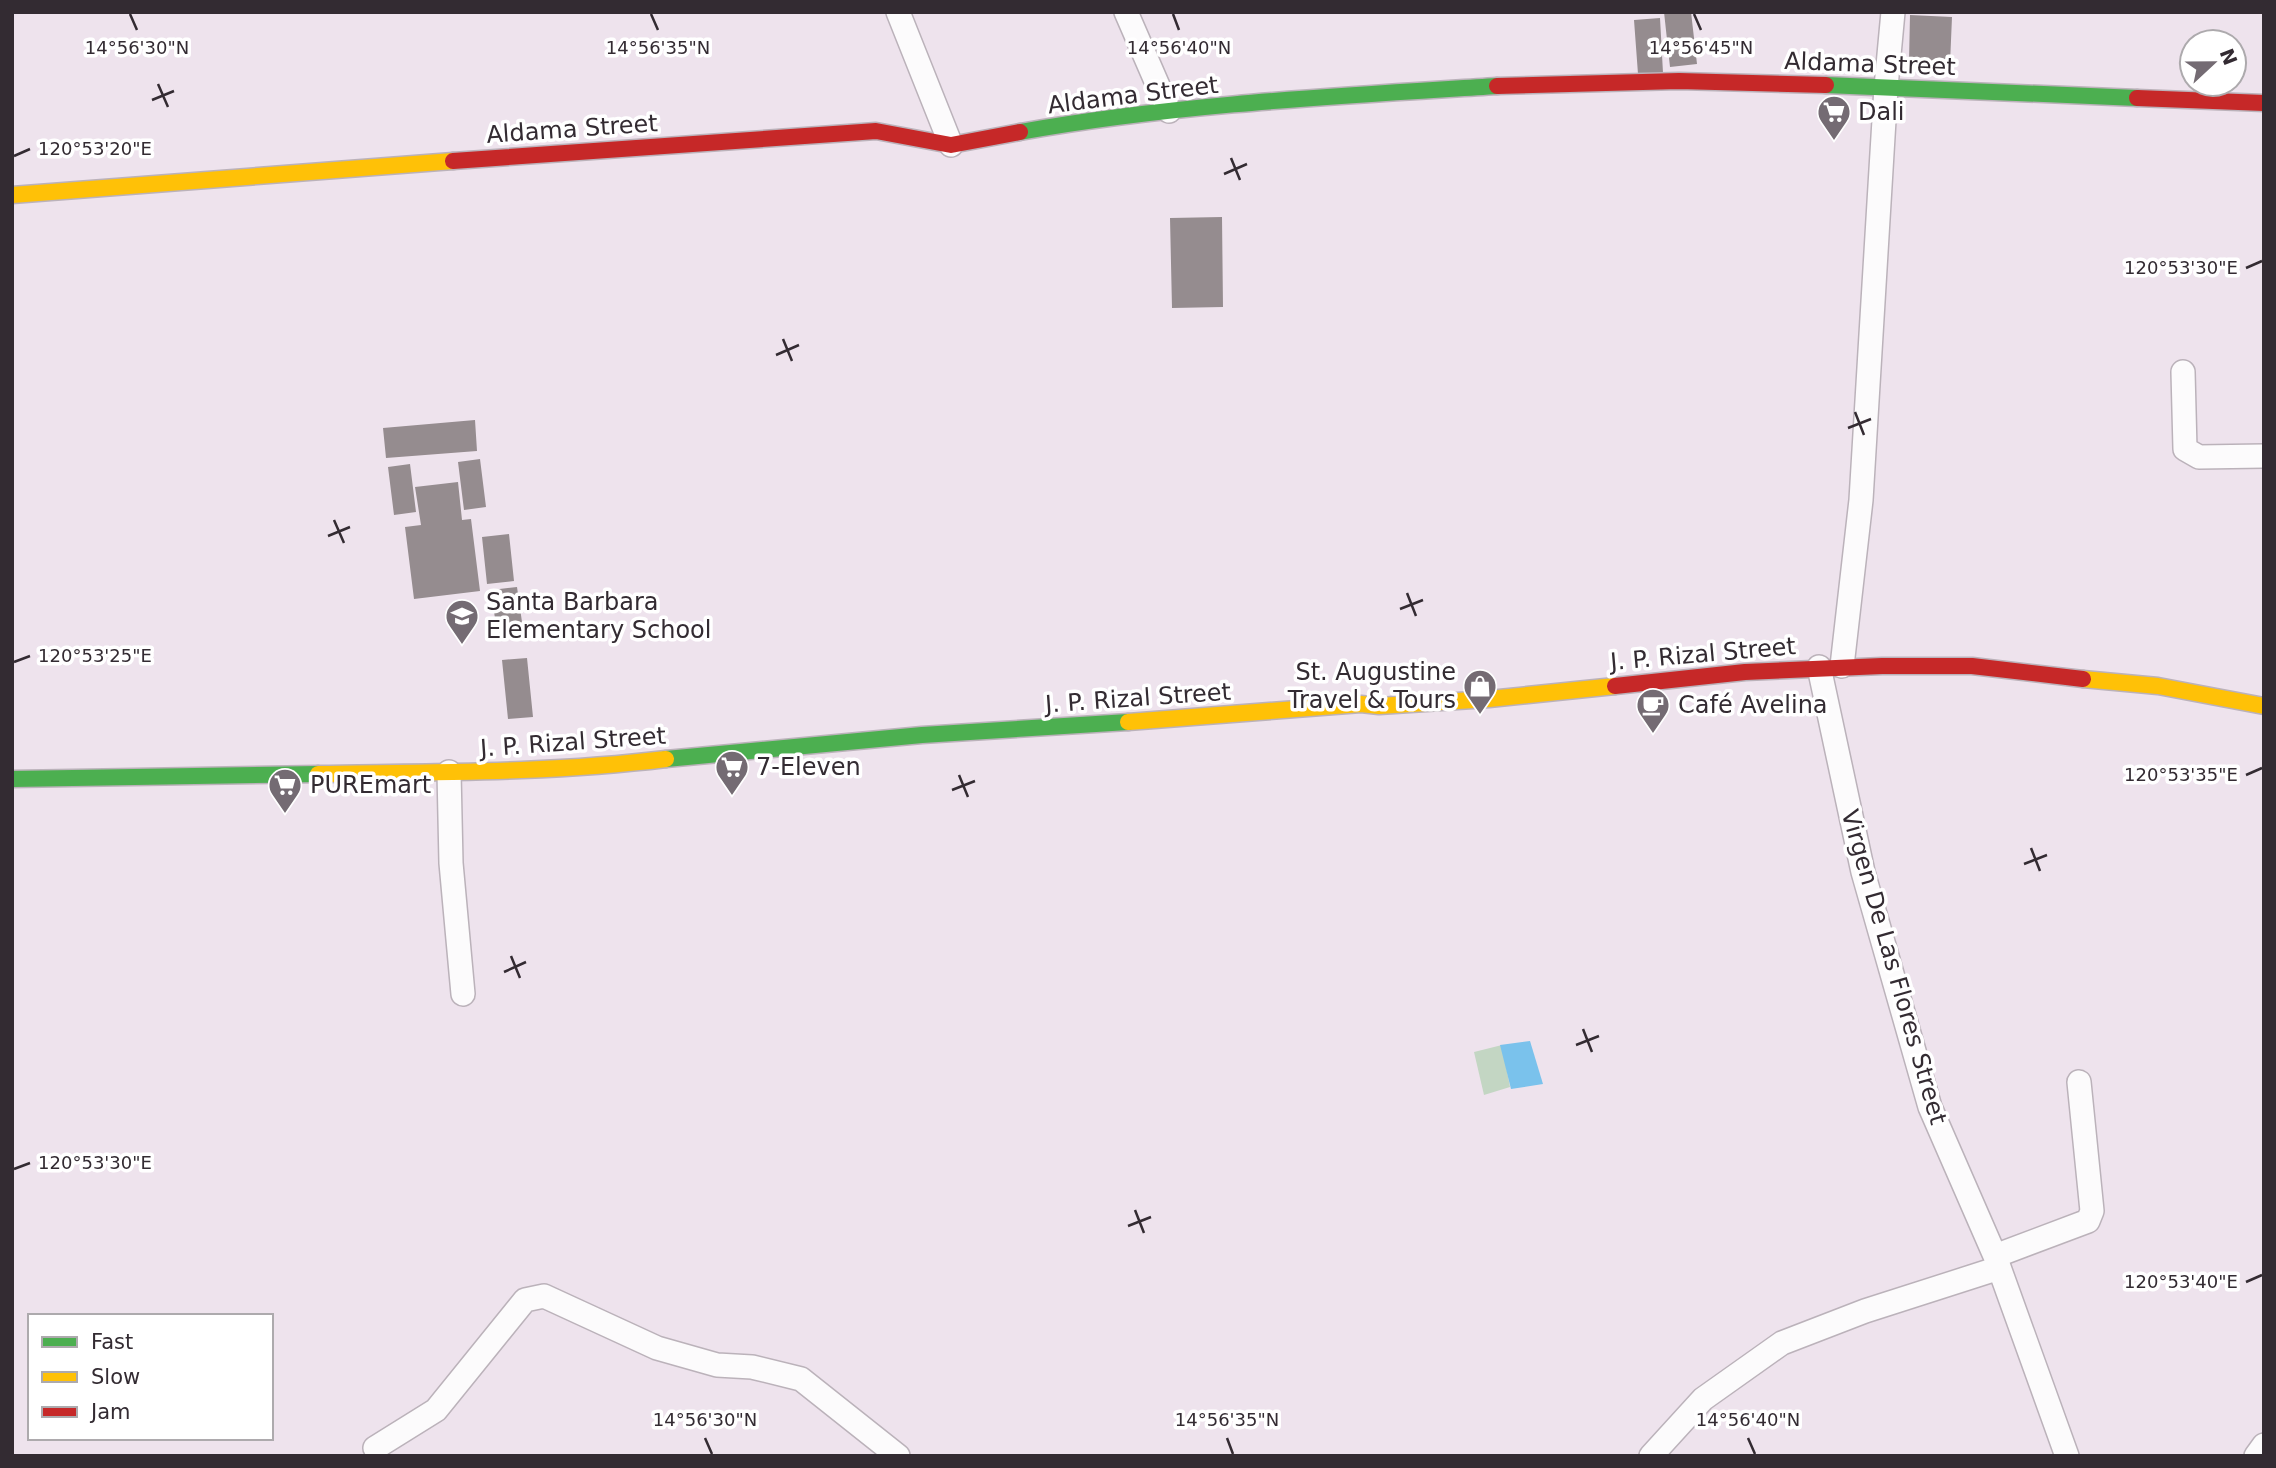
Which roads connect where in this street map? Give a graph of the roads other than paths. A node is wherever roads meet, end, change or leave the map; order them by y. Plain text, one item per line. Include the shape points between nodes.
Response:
1 (898, 12) edge
2 (1126, 12) edge
3 (1893, 12) edge
4 (1886, 87) junction
5 (2264, 103) edge
6 (1170, 111) junction
7 (951, 145) junction
8 (12, 195) edge
9 (2183, 372) dead end
10 (2264, 456) edge
11 (1842, 666) junction
12 (1819, 667) junction
13 (2264, 706) edge
14 (449, 772) junction
15 (12, 779) edge
16 (463, 994) dead end
17 (2080, 1082) dead end
18 (1997, 1262) junction
19 (2264, 1445) edge
20 (375, 1448) dead end
21 (890, 1453) edge
22 (1651, 1456) edge
23 (2067, 1456) edge
24 (2256, 1456) edge

1 - 7 street
2 - 6 street
3 - 4 street
4 - 5 main road, Aldama Street
4 - 6 main road, Aldama Street via 1679,81 1547,83
4 - 11 street via 1861,500
6 - 7 main road, Aldama Street via 1099,118
7 - 8 main road, Aldama Street via 876,131
9 - 10 street via 2185,449 2199,457
11 - 12 main road, J. P. Rizal Street
11 - 13 main road, J. P. Rizal Street via 1972,666 2158,686
12 - 14 main road, J. P. Rizal Street via 1489,699 922,735 617,765
12 - 18 street, Virgen De Las Flores Street via 1863,872 1930,1107
14 - 15 main road, J. P. Rizal Street
14 - 16 street via 451,863
17 - 18 street via 2092,1211 2088,1221
18 - 22 street via 1782,1343 1703,1399
18 - 23 street, Virgen De Las Flores Street
19 - 24 street
20 - 21 street via 436,1410 526,1300 544,1296 657,1348 717,1365 752,1367 801,1379

